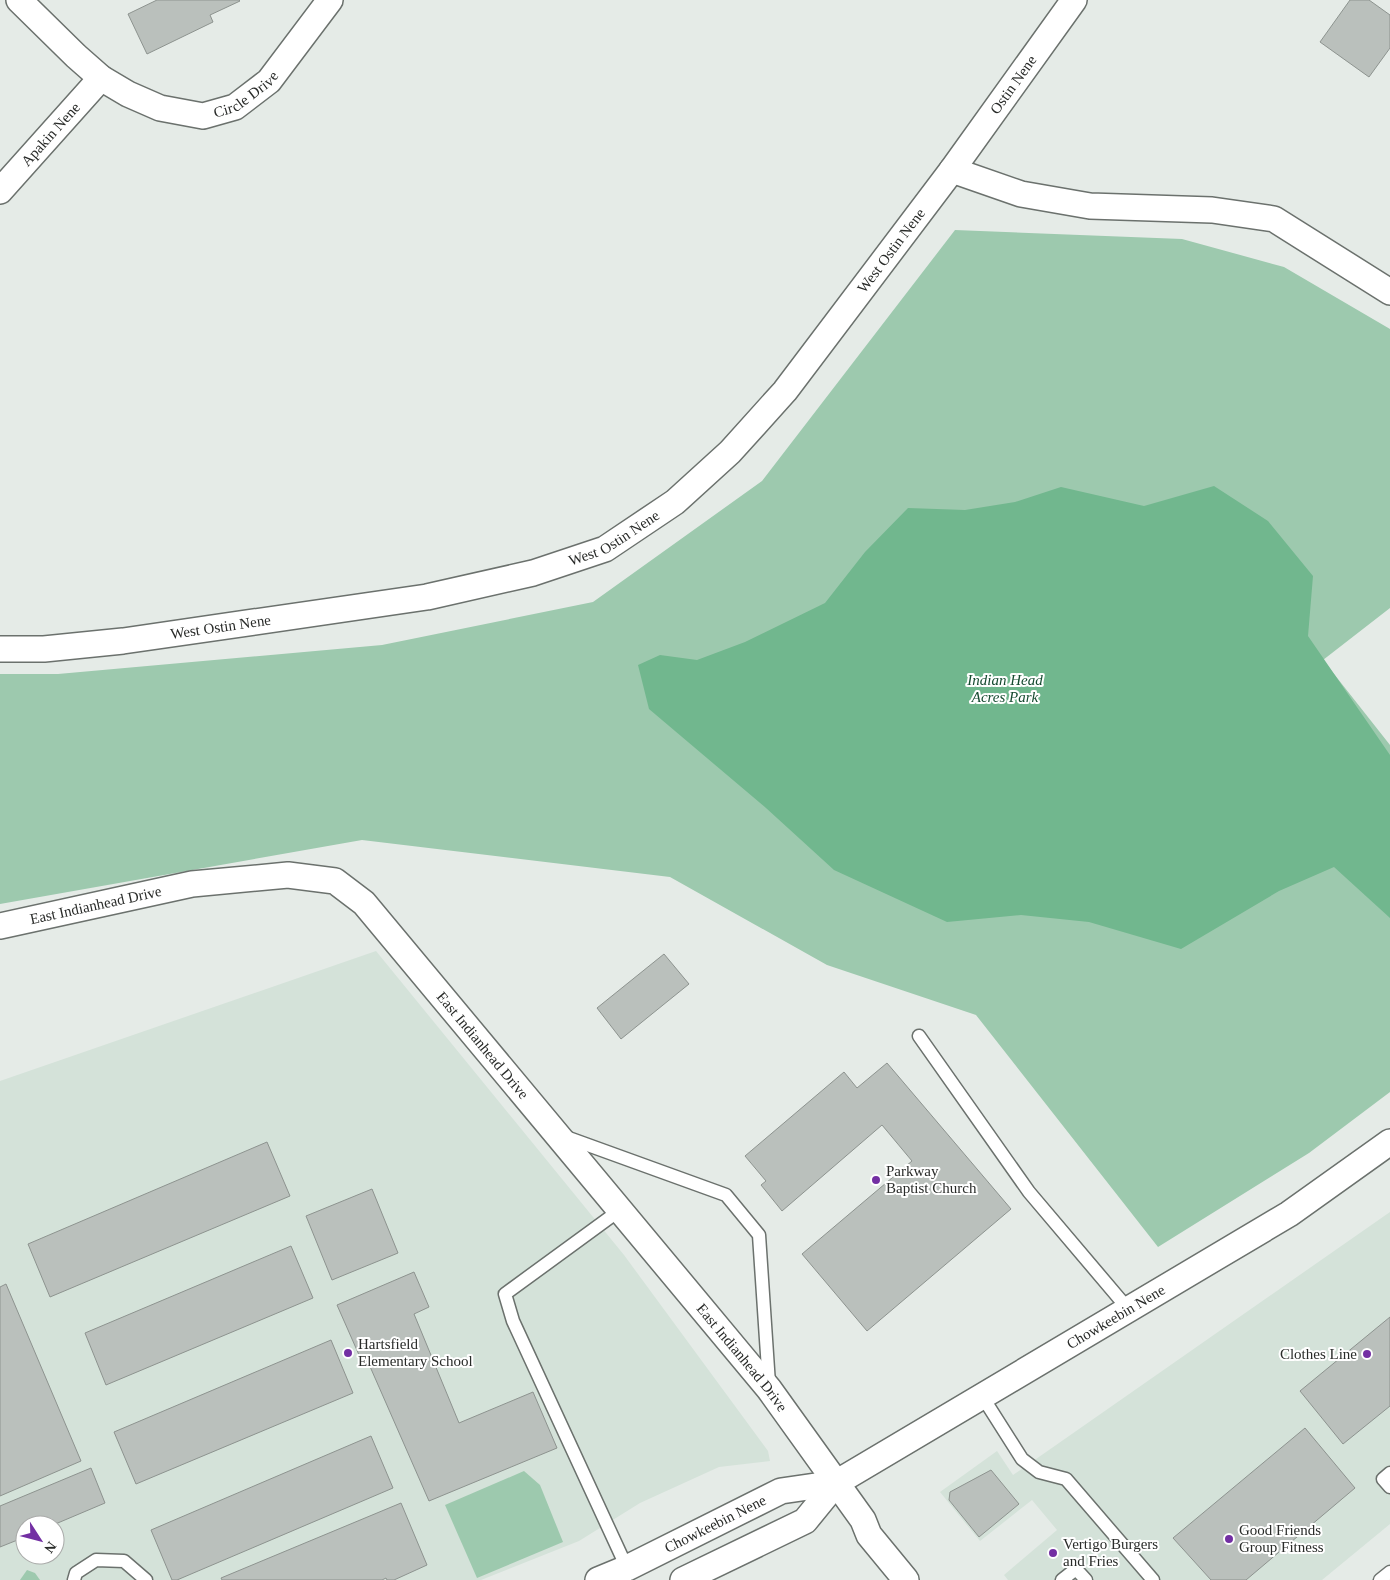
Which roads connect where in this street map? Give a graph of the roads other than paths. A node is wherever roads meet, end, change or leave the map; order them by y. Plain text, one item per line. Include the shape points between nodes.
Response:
1 (19, 0) edge
2 (330, 0) edge
3 (1074, 0) edge
4 (101, 78) junction
5 (952, 170) junction
6 (0, 191) edge
7 (1390, 292) edge
8 (0, 650) edge
9 (0, 926) edge
10 (919, 1036) dead end
11 (556, 1133) junction
12 (1390, 1142) edge
13 (620, 1210) junction
14 (1129, 1310) junction
15 (769, 1389) junction
16 (982, 1396) junction
17 (1390, 1473) edge
18 (836, 1483) junction
19 (1390, 1487) edge
20 (663, 1550) junction
21 (1390, 1572) edge
22 (630, 1574) edge
23 (74, 1580) edge
24 (146, 1580) edge
25 (598, 1580) edge
26 (676, 1580) edge
27 (683, 1580) edge
28 (906, 1580) edge
29 (1062, 1580) edge
30 (1086, 1580) edge
31 (1153, 1580) edge
32 (1380, 1580) edge

1 - 4 street, Circle Drive
2 - 4 street, Circle Drive via 269,81 235,107 203,116 160,108
3 - 5 street, Ostin Nene
4 - 6 street, Apakin Nene
5 - 7 street via 1021,194 1090,206 1212,210 1274,219
5 - 8 street, West Ostin Nene via 785,391 730,452 675,502 605,548 533,573 427,597 123,641
9 - 11 street, East Indianhead Drive via 192,884 288,875 335,881 364,903
10 - 14 lane via 1029,1192
11 - 13 street, East Indianhead Drive
11 - 15 lane via 726,1195 759,1235
12 - 14 street, Chowkeebin Nene via 1289,1214
13 - 15 street, East Indianhead Drive
13 - 22 lane via 505,1294 513,1321
14 - 16 street, Chowkeebin Nene
15 - 18 street, East Indianhead Drive
16 - 18 street, Chowkeebin Nene
16 - 31 lane via 1022,1459 1039,1472 1066,1479
17 - 19 lane via 1383,1479
18 - 20 street, Chowkeebin Nene via 781,1491
18 - 27 street, Chowkeebin Nene via 805,1521
18 - 28 street, East Indianhead Drive via 863,1520 869,1535
20 - 22 street, Chowkeebin Nene
20 - 26 street
21 - 32 lane
22 - 25 street, Chowkeebin Nene
23 - 24 lane via 76,1574 96,1560 124,1561
29 - 30 lane via 1076,1569

